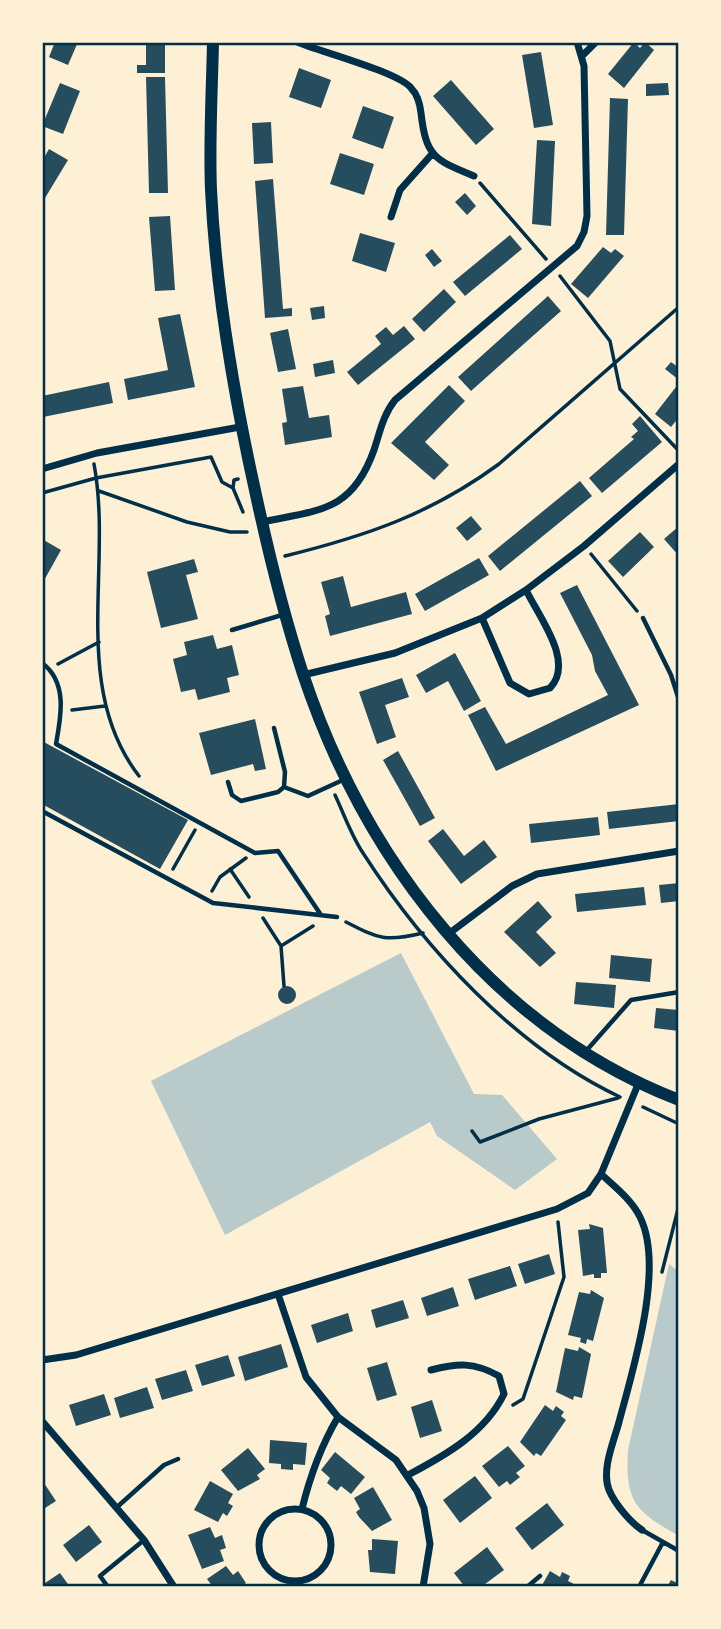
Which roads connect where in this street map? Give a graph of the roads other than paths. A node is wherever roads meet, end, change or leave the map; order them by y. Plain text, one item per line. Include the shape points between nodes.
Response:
1 (213, 42) edge
2 (297, 42) edge
3 (577, 42) edge
4 (596, 42) edge
5 (582, 56) junction
6 (432, 154) junction
7 (474, 176) road end
8 (391, 217) dead end
9 (240, 427) junction
10 (42, 469) edge
11 (677, 470) edge
12 (262, 522) junction
13 (527, 590) junction
14 (286, 613) junction
15 (482, 618) junction
16 (643, 618) road end
17 (232, 630) dead end
18 (42, 663) edge
19 (303, 675) junction
20 (679, 700) edge
21 (274, 728) dead end
22 (346, 778) junction
23 (228, 782) dead end
24 (284, 787) junction
25 (42, 811) edge
26 (679, 851) edge
27 (321, 915) junction
28 (337, 917) road end
29 (447, 935) junction
30 (679, 992) edge
31 (585, 1052) junction
32 (639, 1082) junction
33 (679, 1100) edge
34 (601, 1174) junction
35 (278, 1294) junction
36 (42, 1360) edge
37 (431, 1370) dead end
38 (338, 1417) junction
39 (42, 1422) edge
40 (178, 1459) dead end
41 (408, 1475) junction
42 (116, 1508) junction
43 (302, 1509) junction
44 (642, 1531) joint
45 (144, 1540) junction
46 (663, 1542) junction
47 (679, 1551) edge
48 (540, 1576) dead end
49 (108, 1587) edge
50 (174, 1587) edge
51 (423, 1587) edge
52 (527, 1587) edge
53 (639, 1587) edge

1 - 9 street via 211,190
2 - 6 street via 404,81 418,99
3 - 5 street
4 - 5 street
5 - 12 street via 586,224 577,246 395,400 383,418 366,474 352,492 333,505
6 - 7 street
6 - 8 street via 400,190
9 - 10 street
9 - 12 street
11 - 13 street
12 - 14 street
13 - 15 street
13 - 15 street via 559,659 559,675 550,688 529,694 510,683
14 - 17 lane
14 - 19 street
15 - 19 street via 395,653
16 - 20 lane
18 - 27 lane via 50,669 62,707 56,744 255,853 278,851
19 - 22 street
21 - 24 lane
22 - 24 lane via 308,796
22 - 29 street via 404,880
23 - 24 lane via 232,795 241,801
25 - 27 lane via 208,900
26 - 29 street via 537,874 512,886
27 - 28 lane
29 - 31 street via 515,1001
30 - 31 lane via 631,1000
31 - 32 street
32 - 33 street
32 - 34 street
34 - 35 street via 588,1193 557,1209
34 - 44 street via 640,1217 649,1249 647,1294 632,1375 608,1461 608,1489
35 - 36 street via 76,1355
35 - 38 street via 306,1377
37 - 41 street via 461,1362 483,1367 499,1376 504,1394 493,1417 443,1457
38 - 41 street via 382,1447
38 - 43 street via 321,1449
39 - 42 street
40 - 42 lane via 164,1465
41 - 51 street via 428,1526 429,1562
42 - 45 street
43 - 43 street via 322,1520 332,1541 331,1552 320,1572 288,1581 267,1568 259,1544 268,1521 278,1513
44 - 46 lane
45 - 49 lane via 100,1576
45 - 50 street
46 - 47 lane
46 - 53 lane
48 - 52 lane

